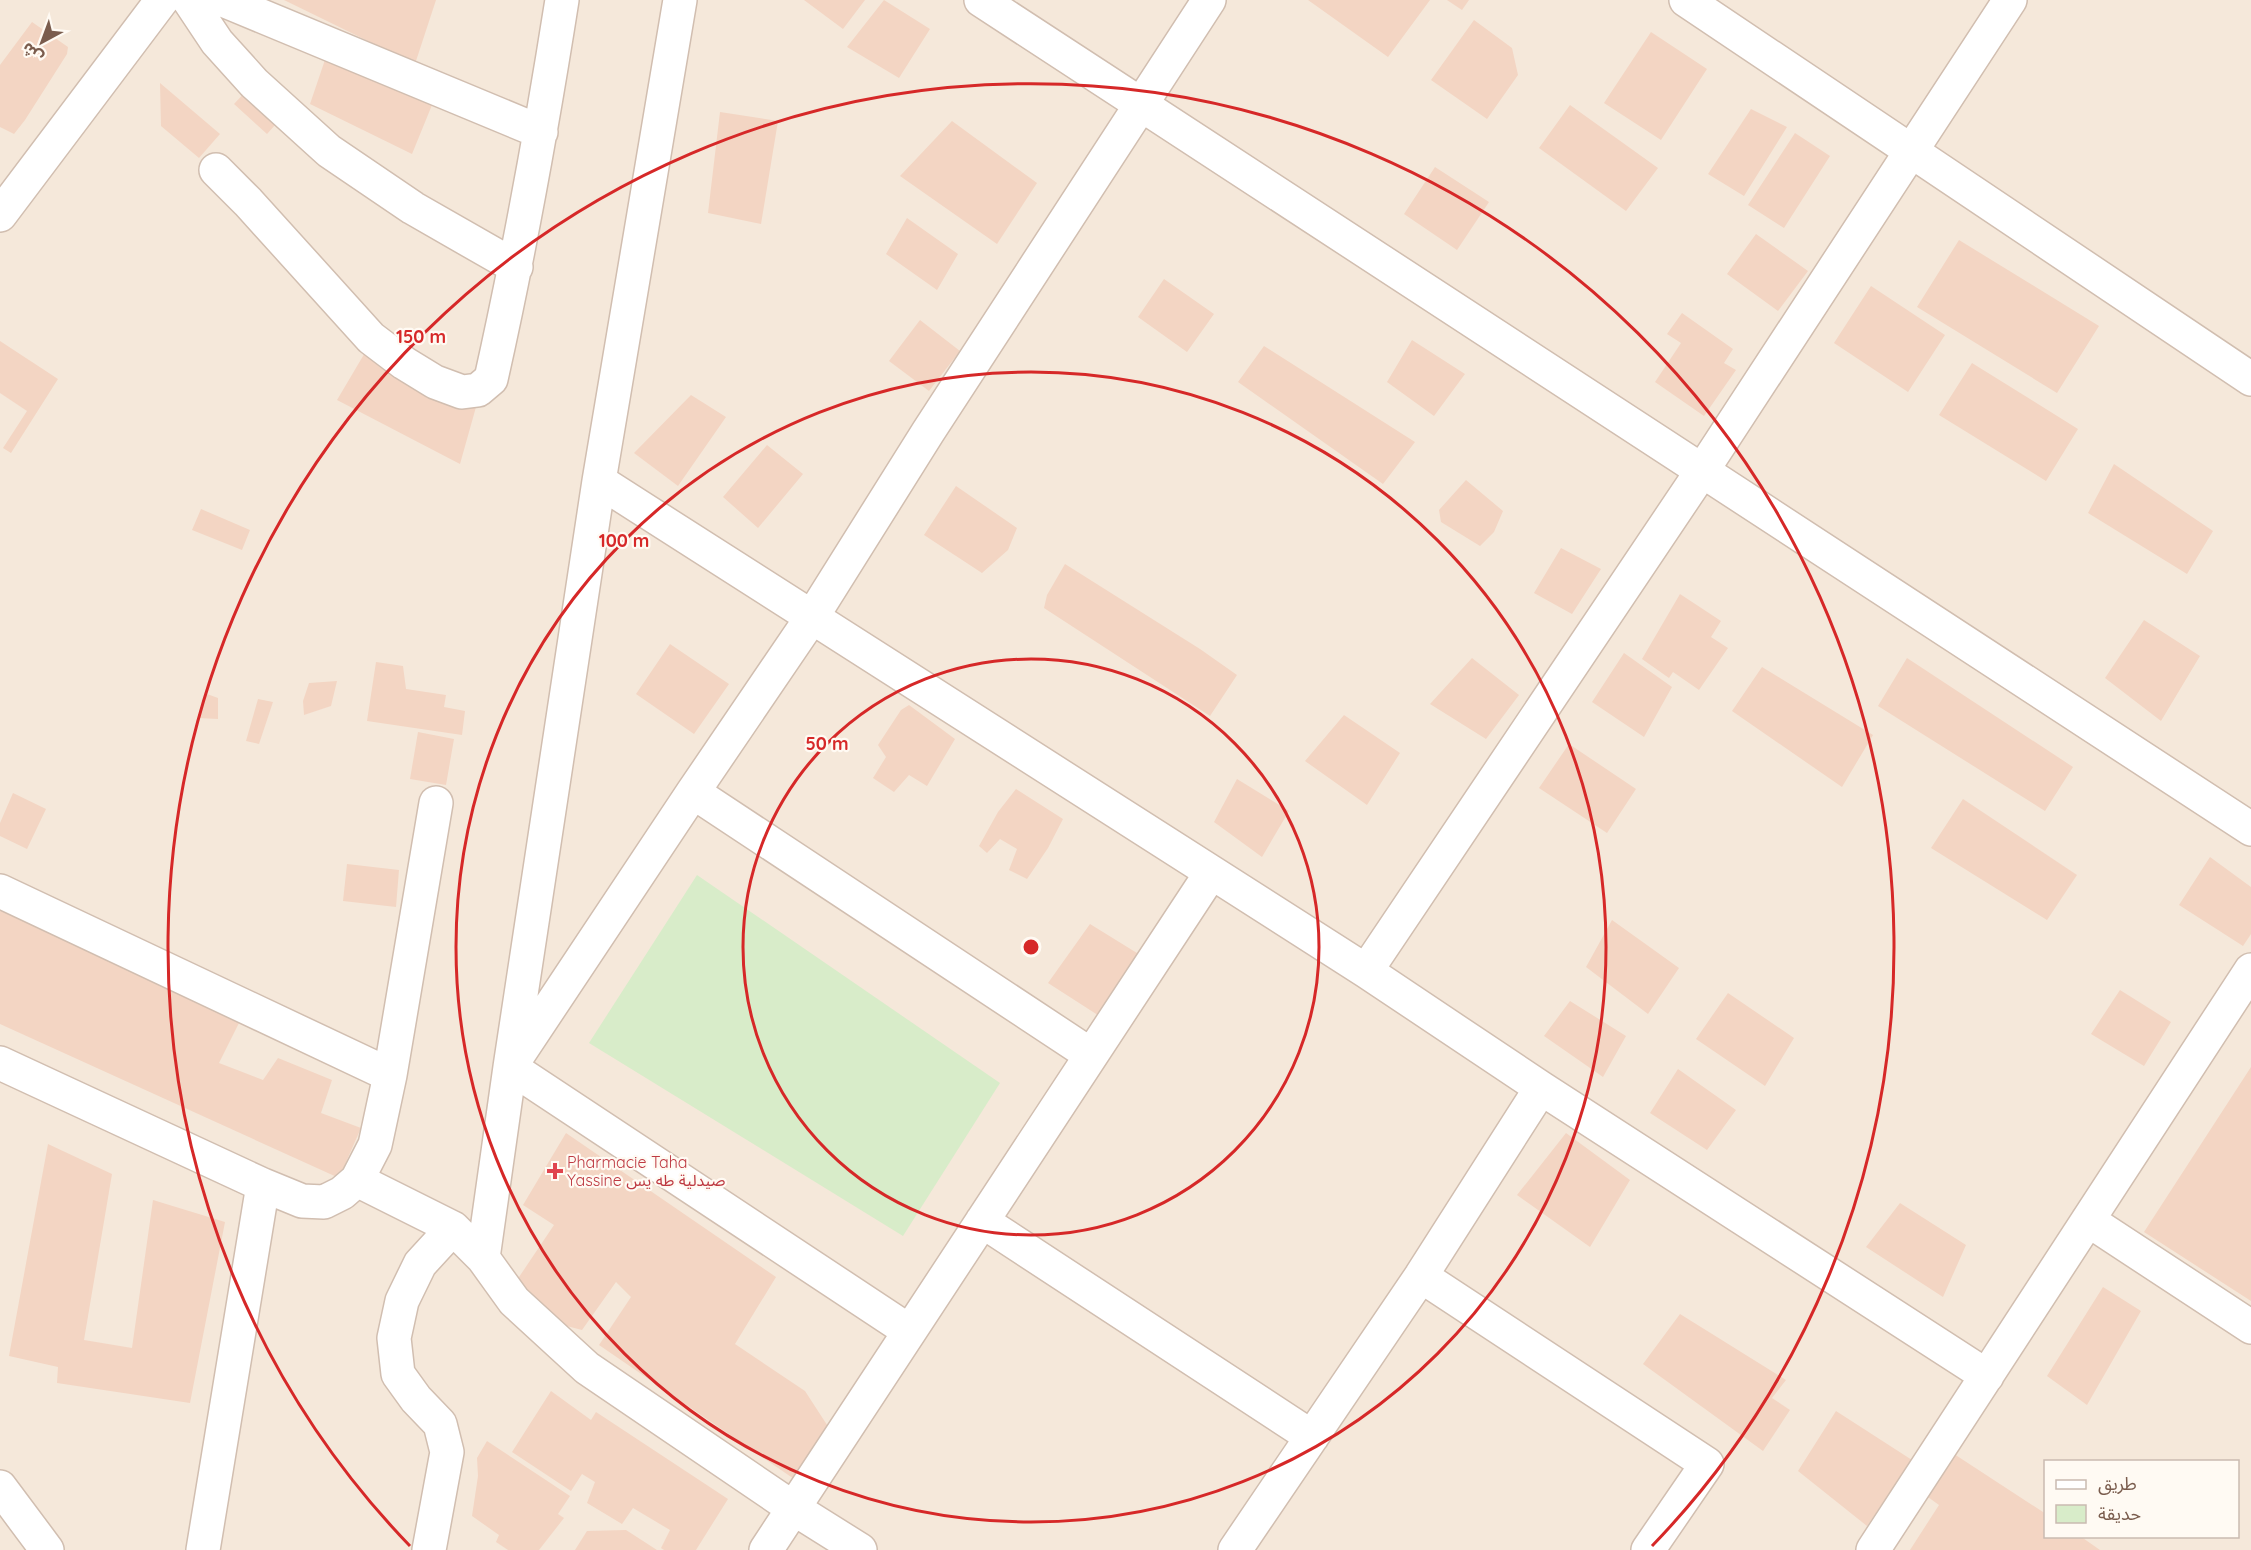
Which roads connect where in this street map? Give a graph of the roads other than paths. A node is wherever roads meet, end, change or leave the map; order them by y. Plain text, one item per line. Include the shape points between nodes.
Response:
1 (162, 0) edge
2 (189, 0) edge
3 (222, 0) edge
4 (562, 0) edge
5 (680, 0) edge
6 (981, 0) edge
7 (1209, 0) edge
8 (1686, 0) edge
9 (2010, 0) edge
10 (1141, 104) junction
11 (541, 132) junction
12 (1911, 151) junction
13 (216, 170) dead end
14 (0, 215) edge
15 (516, 267) junction
16 (2251, 379) edge
17 (1702, 471) junction
18 (599, 481) junction
19 (812, 617) junction
20 (693, 792) junction
21 (436, 803) dead end
22 (2251, 829) edge
23 (1211, 873) junction
24 (0, 891) edge
25 (2251, 970) edge
26 (1366, 971) junction
27 (1091, 1055) junction
28 (0, 1063) edge
29 (510, 1067) junction
30 (390, 1075) junction
31 (1541, 1088) junction
32 (357, 1180) junction
33 (264, 1185) junction
34 (2088, 1220) junction
35 (982, 1221) junction
36 (453, 1228) junction
37 (483, 1258) junction
38 (1421, 1276) junction
39 (2251, 1327) edge
40 (909, 1331) junction
41 (1987, 1376) junction
42 (1312, 1437) junction
43 (0, 1487) edge
44 (793, 1508) junction
45 (438, 1545) edge
46 (1242, 1547) edge
47 (47, 1550) edge
48 (203, 1550) edge
49 (766, 1550) edge
50 (860, 1550) edge
51 (1648, 1550) edge
52 (1873, 1550) edge

1 - 14 street
2 - 15 street via 216,42 254,83 329,151 413,208
3 - 11 street
4 - 11 street
5 - 18 street
6 - 10 street
7 - 10 street
8 - 12 street
9 - 12 street
10 - 17 street
10 - 19 street
11 - 15 street
12 - 16 street
12 - 17 street
13 - 15 street via 371,338 435,382 462,392 478,390 491,379
17 - 22 street
17 - 26 street
18 - 19 street
18 - 29 street
19 - 20 street
19 - 23 street
20 - 27 street
20 - 29 street
21 - 30 street
23 - 26 street
23 - 27 street
24 - 30 street
25 - 34 street
26 - 31 street
27 - 35 street
28 - 33 street
29 - 37 street
29 - 40 street
30 - 32 street via 375,1145
31 - 38 street
31 - 41 street
32 - 33 street via 324,1202 302,1201
32 - 36 street
33 - 48 street
34 - 39 street
34 - 41 street
35 - 40 street
35 - 42 street
36 - 37 street
36 - 45 street via 420,1264 402,1301 394,1338 398,1374 440,1424 447,1452
37 - 44 street via 514,1301 587,1368
38 - 42 street
38 - 51 street via 1707,1464
40 - 44 street
41 - 52 street
42 - 46 street
43 - 47 street
44 - 49 street
44 - 50 street

